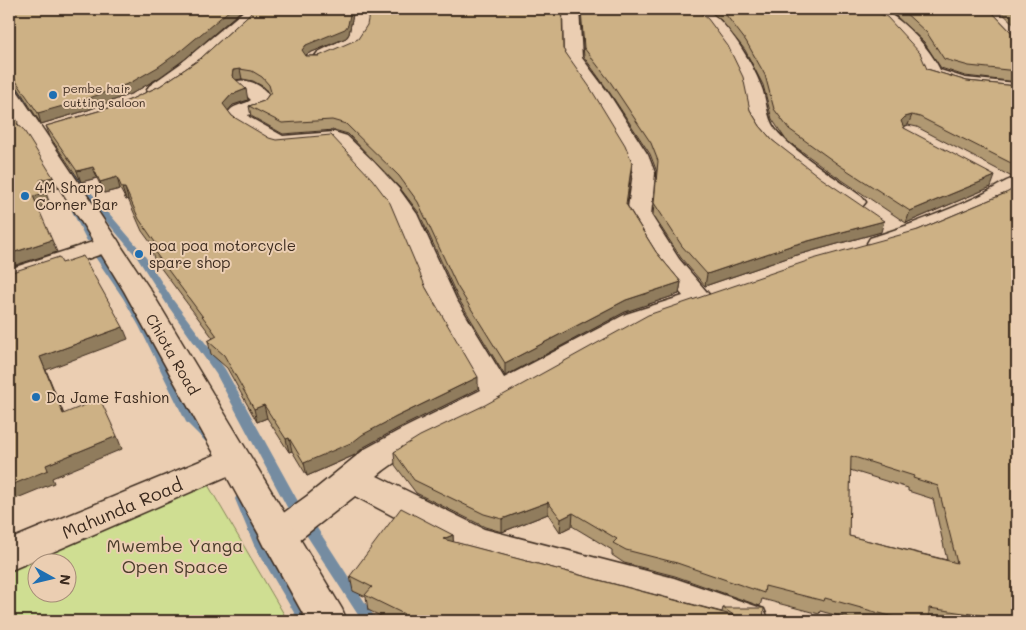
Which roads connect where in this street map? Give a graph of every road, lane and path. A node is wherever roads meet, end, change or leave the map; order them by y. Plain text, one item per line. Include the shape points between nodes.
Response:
1 (255, 9) edge
2 (363, 9) edge
3 (571, 9) edge
4 (695, 9) edge
5 (865, 9) edge
6 (314, 60) edge
7 (244, 85) edge
8 (1017, 89) edge
9 (9, 93) edge
10 (139, 98) edge
11 (1007, 183) edge
12 (904, 235) junction
13 (108, 244) junction
14 (856, 250) edge
15 (9, 277) edge
16 (727, 289) edge
17 (699, 298) junction
18 (498, 393) junction
19 (234, 459) junction
20 (352, 479) junction
21 (296, 522) junction
22 (9, 556) edge
23 (328, 621) edge
24 (750, 621) edge

1 - 10 street via 186,68 155,91
2 - 6 street via 359,35 353,44
3 - 17 street via 574,58 637,155 644,174 639,215 669,263
4 - 12 street via 714,24 736,55 752,86 760,120 778,144 827,183
5 - 8 street via 892,22 927,61 932,74 964,84
7 - 18 street via 260,96 261,101 257,106 238,112 242,121 279,143 340,140 372,171 416,233 442,296 469,348
9 - 13 street, Chiota Road via 41,131
11 - 12 street via 993,198
12 - 14 street
13 - 15 street
13 - 19 street, Chiota Road
16 - 17 street
17 - 18 street via 636,320
18 - 20 street via 377,458
19 - 21 street, Chiota Road
19 - 22 street, Mahunda Road
20 - 21 street
20 - 24 street via 476,542 674,595
21 - 23 street, Chiota Road

